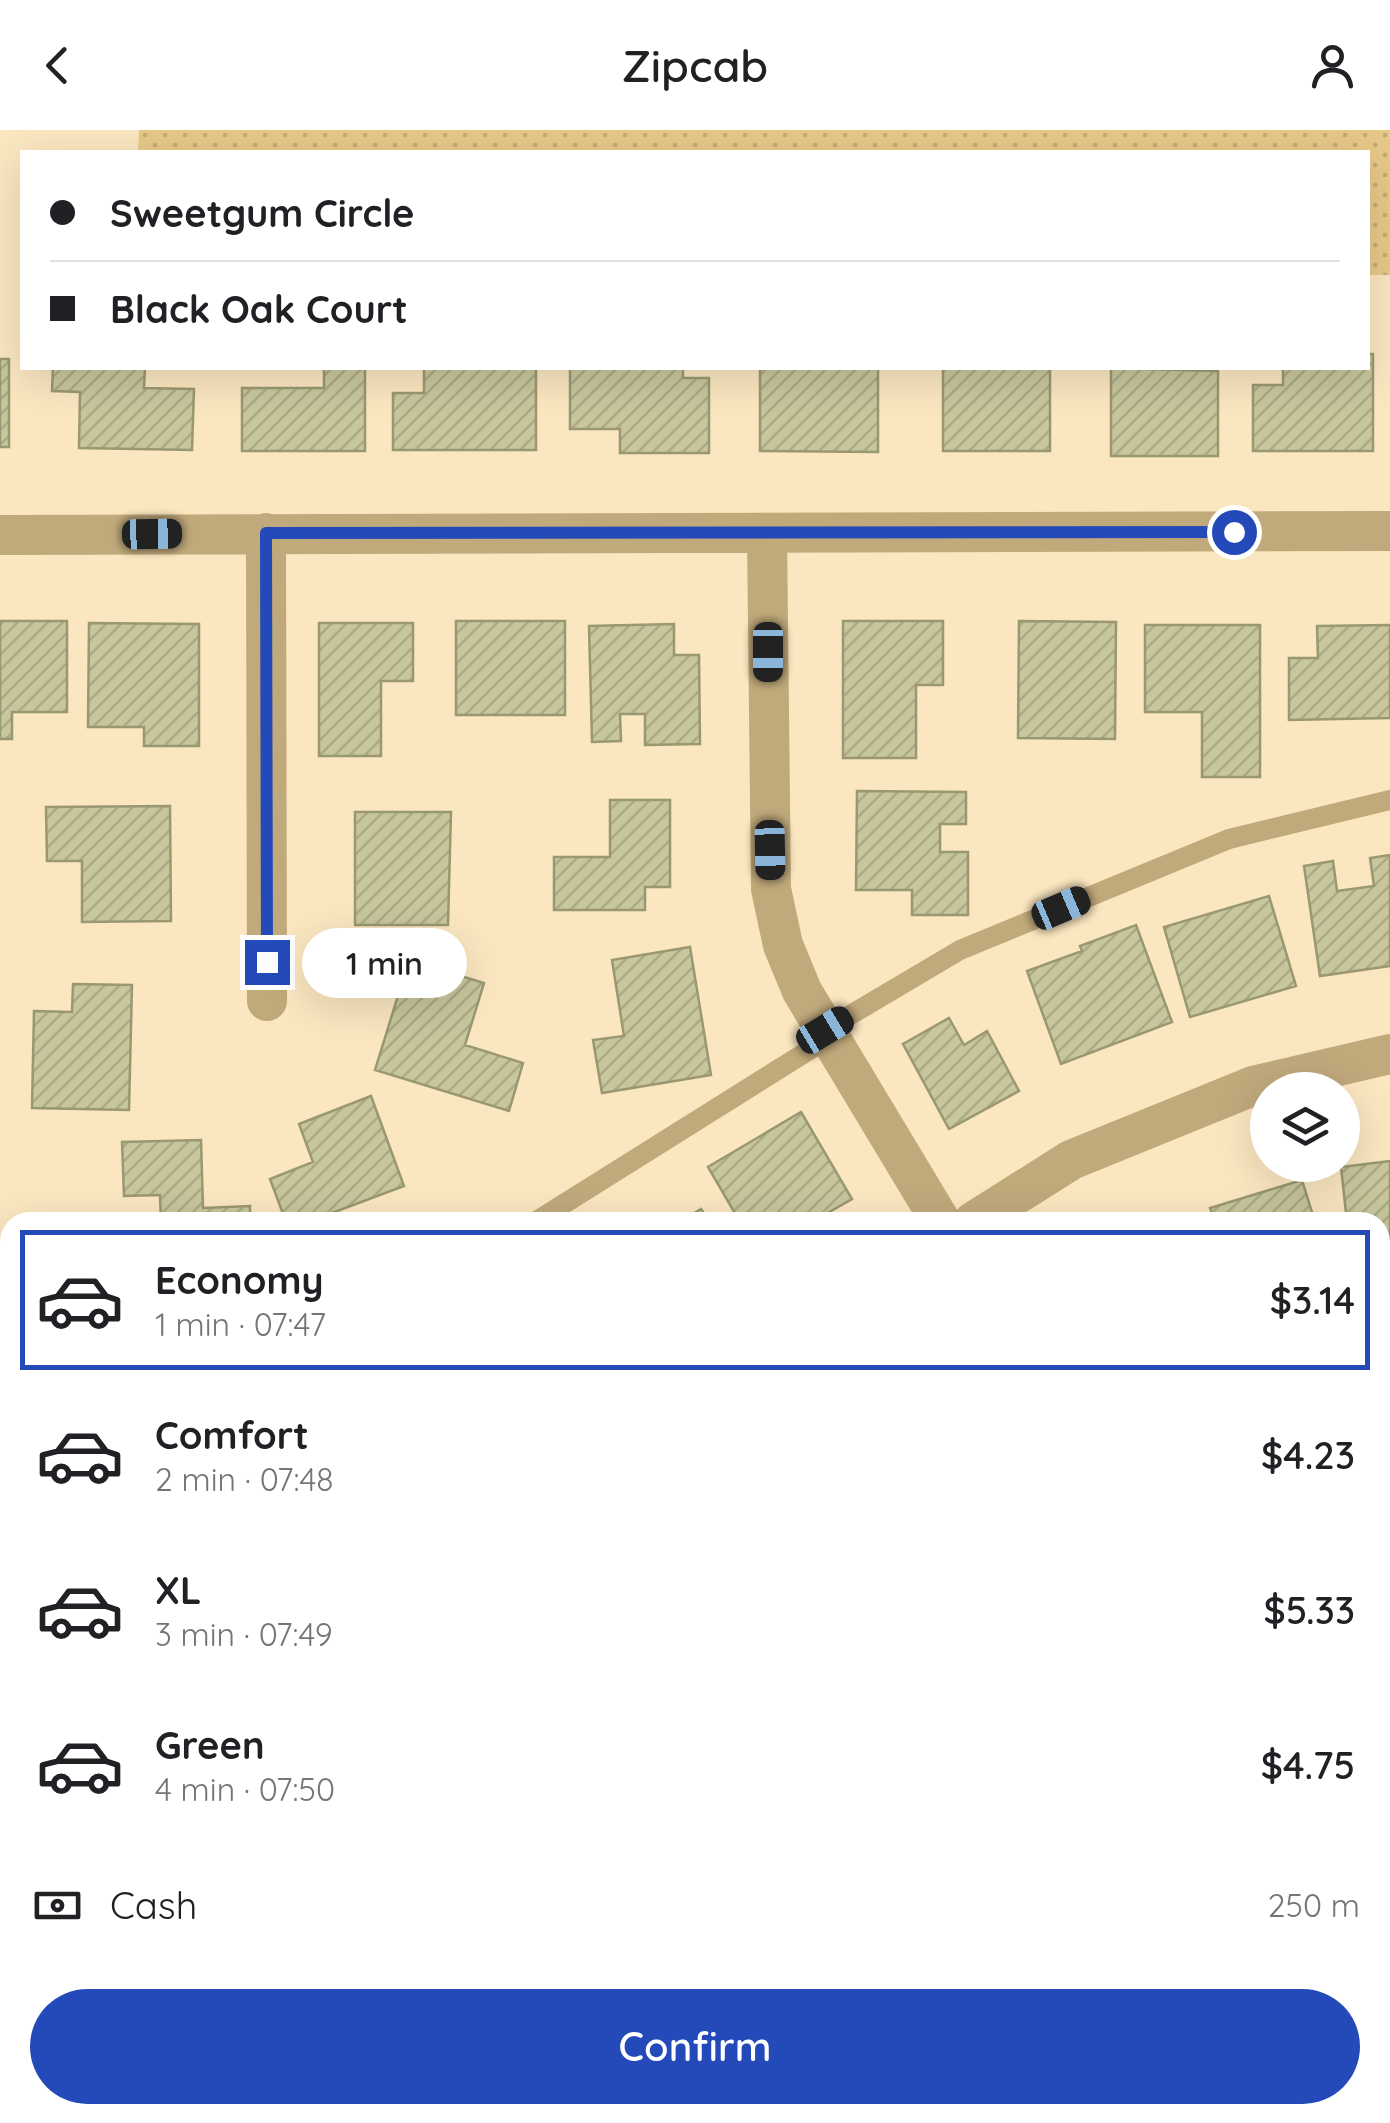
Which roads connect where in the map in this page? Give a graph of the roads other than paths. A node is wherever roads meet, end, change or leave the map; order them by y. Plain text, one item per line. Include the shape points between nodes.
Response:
1 (1390, 531) edge
2 (266, 533) junction
3 (767, 534) junction
4 (0, 535) edge
5 (1390, 800) edge
6 (267, 1001) dead end
7 (827, 1033) junction
8 (1390, 1054) edge
9 (550, 1212) edge
10 (935, 1212) edge
11 (989, 1212) edge

1 - 3 street
2 - 3 street
2 - 4 street
2 - 6 street
3 - 7 street via 771,889 783,945
5 - 7 lane via 1229,838 960,950
7 - 9 lane
7 - 10 street
8 - 11 street via 1253,1086 1071,1160

